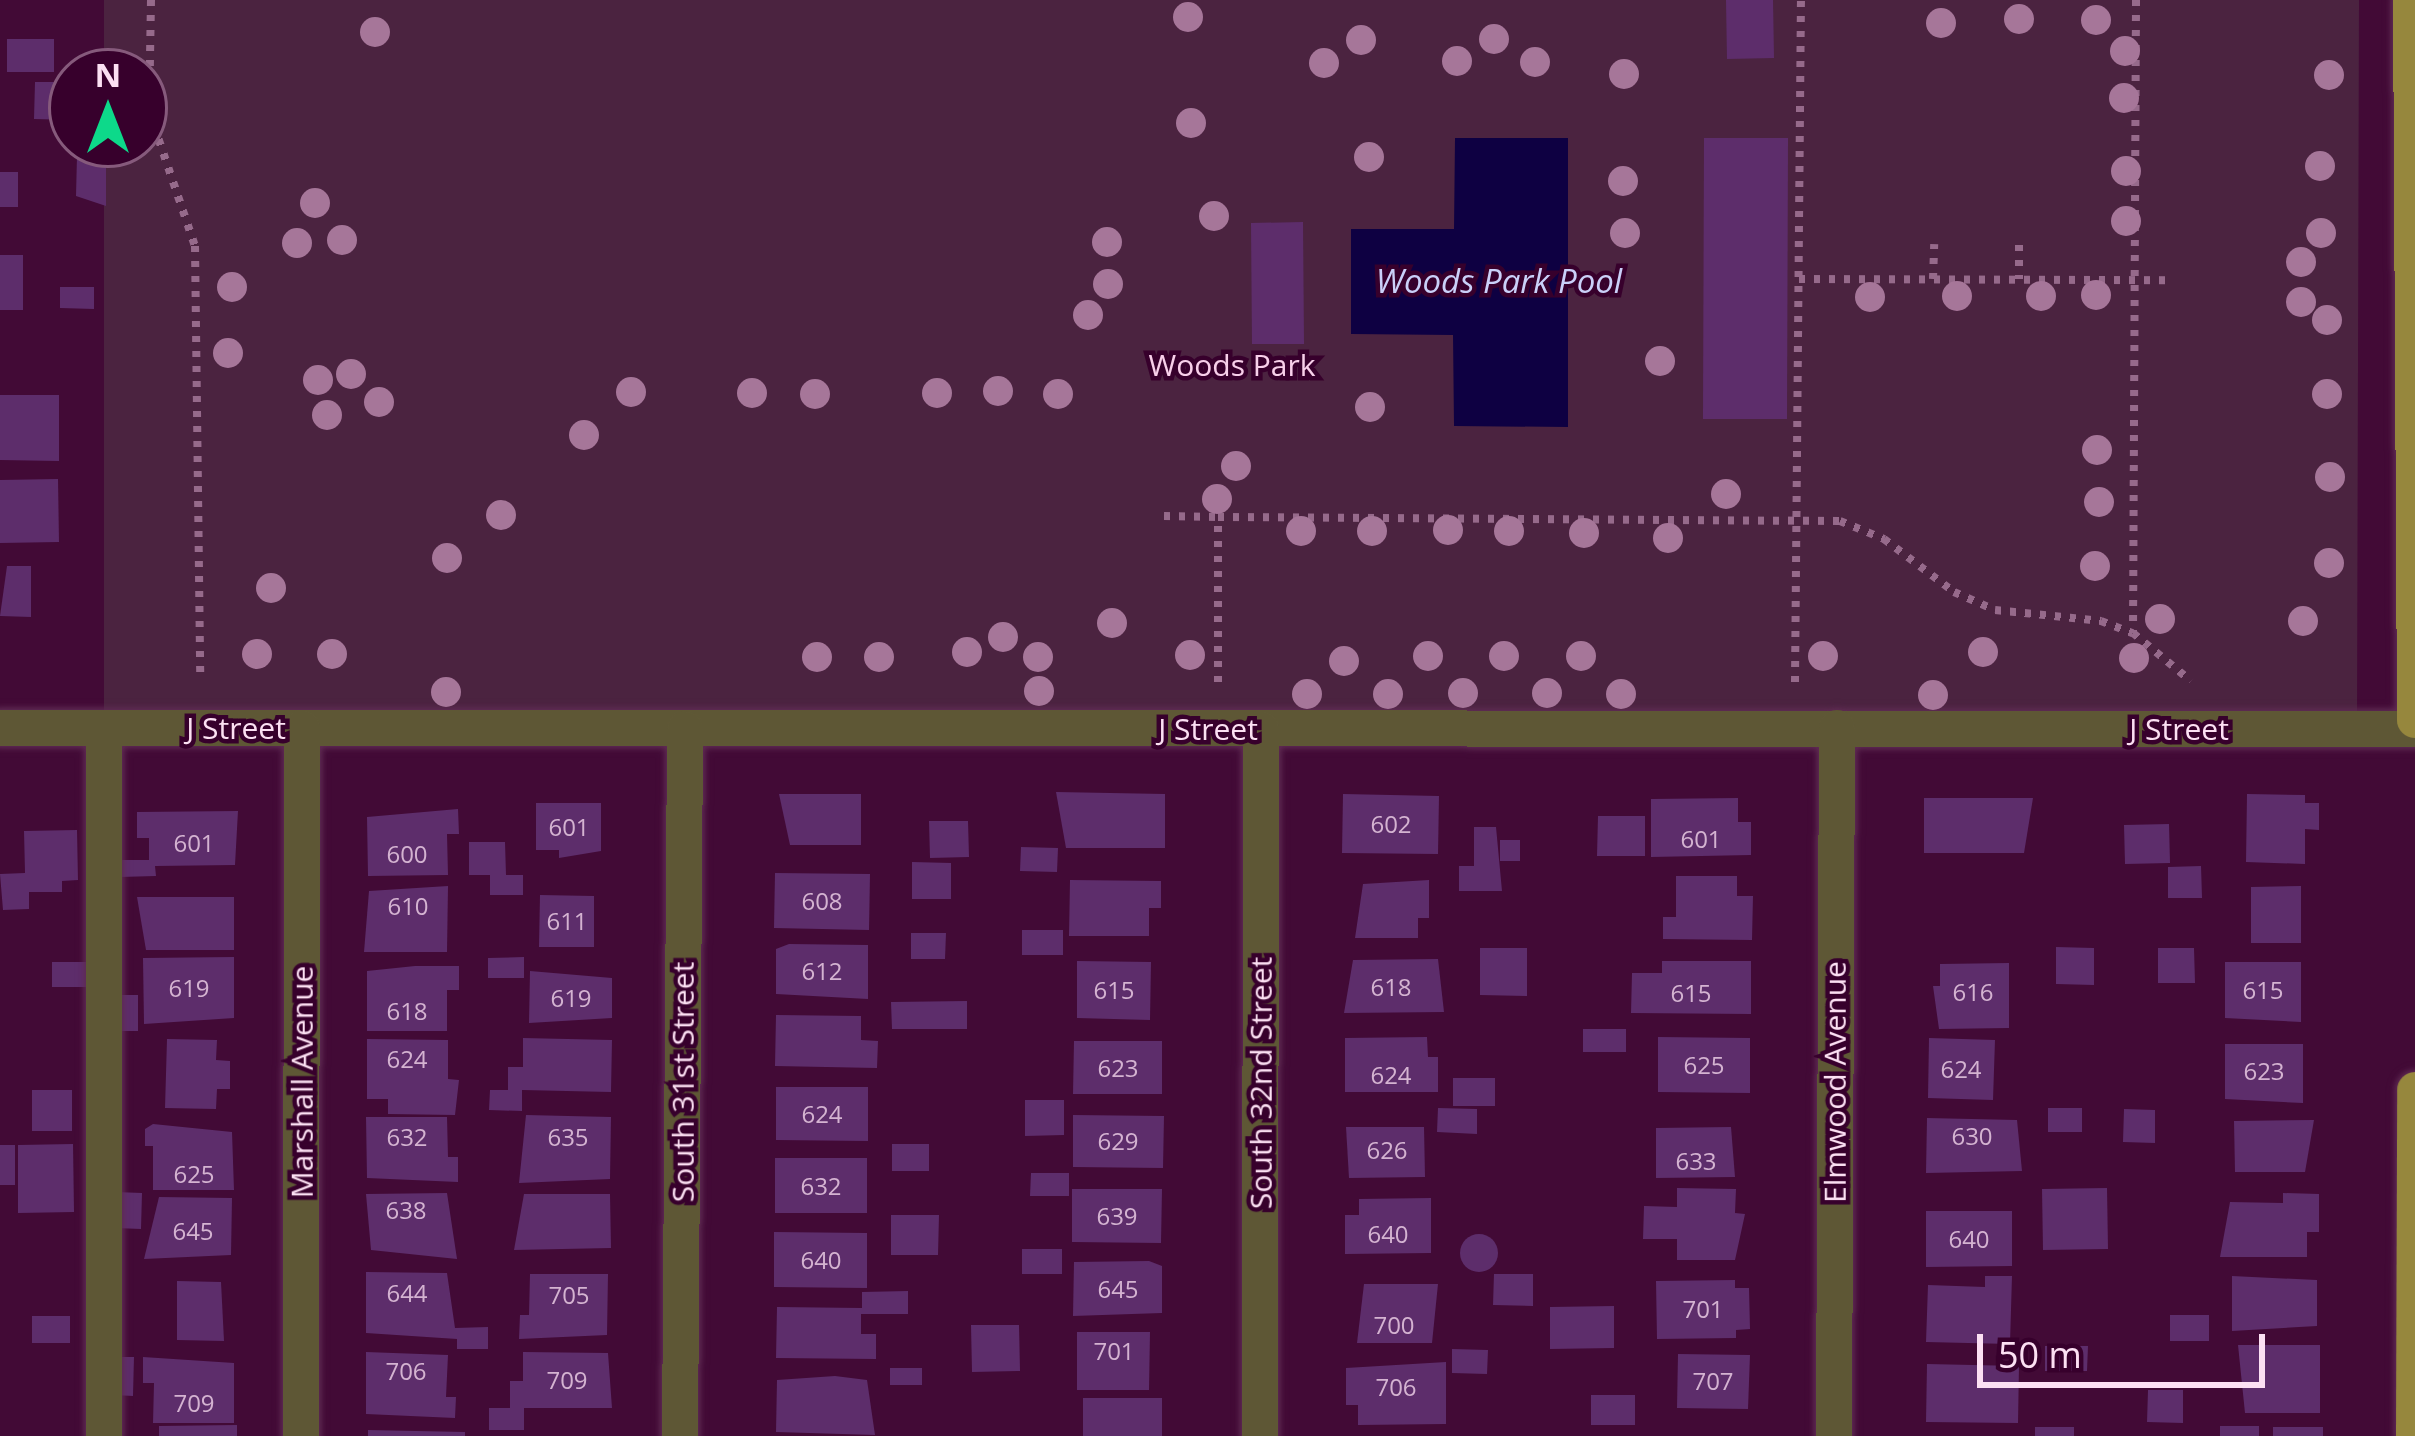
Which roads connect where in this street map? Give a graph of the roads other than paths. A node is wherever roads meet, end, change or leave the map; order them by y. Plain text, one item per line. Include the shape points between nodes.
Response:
1 (2411, 0) edge
2 (2415, 725) edge
3 (0, 728) edge
4 (104, 728) junction
5 (302, 728) junction
6 (1837, 728) junction
7 (685, 729) junction
8 (1261, 729) junction
9 (2415, 1090) edge
10 (104, 1436) edge
11 (301, 1436) edge
12 (680, 1436) edge
13 (1260, 1436) edge
14 (1834, 1436) edge
15 (2414, 1436) edge

1 - 2 main road
2 - 6 street, J Street
3 - 4 street, J Street
4 - 5 street, J Street
4 - 10 street
5 - 7 street, J Street
5 - 11 street, Marshall Avenue
6 - 8 street, J Street
6 - 14 street, Elmwood Avenue
7 - 8 street, J Street
7 - 12 street, South 31st Street
8 - 13 street, South 32nd Street
9 - 15 main road

